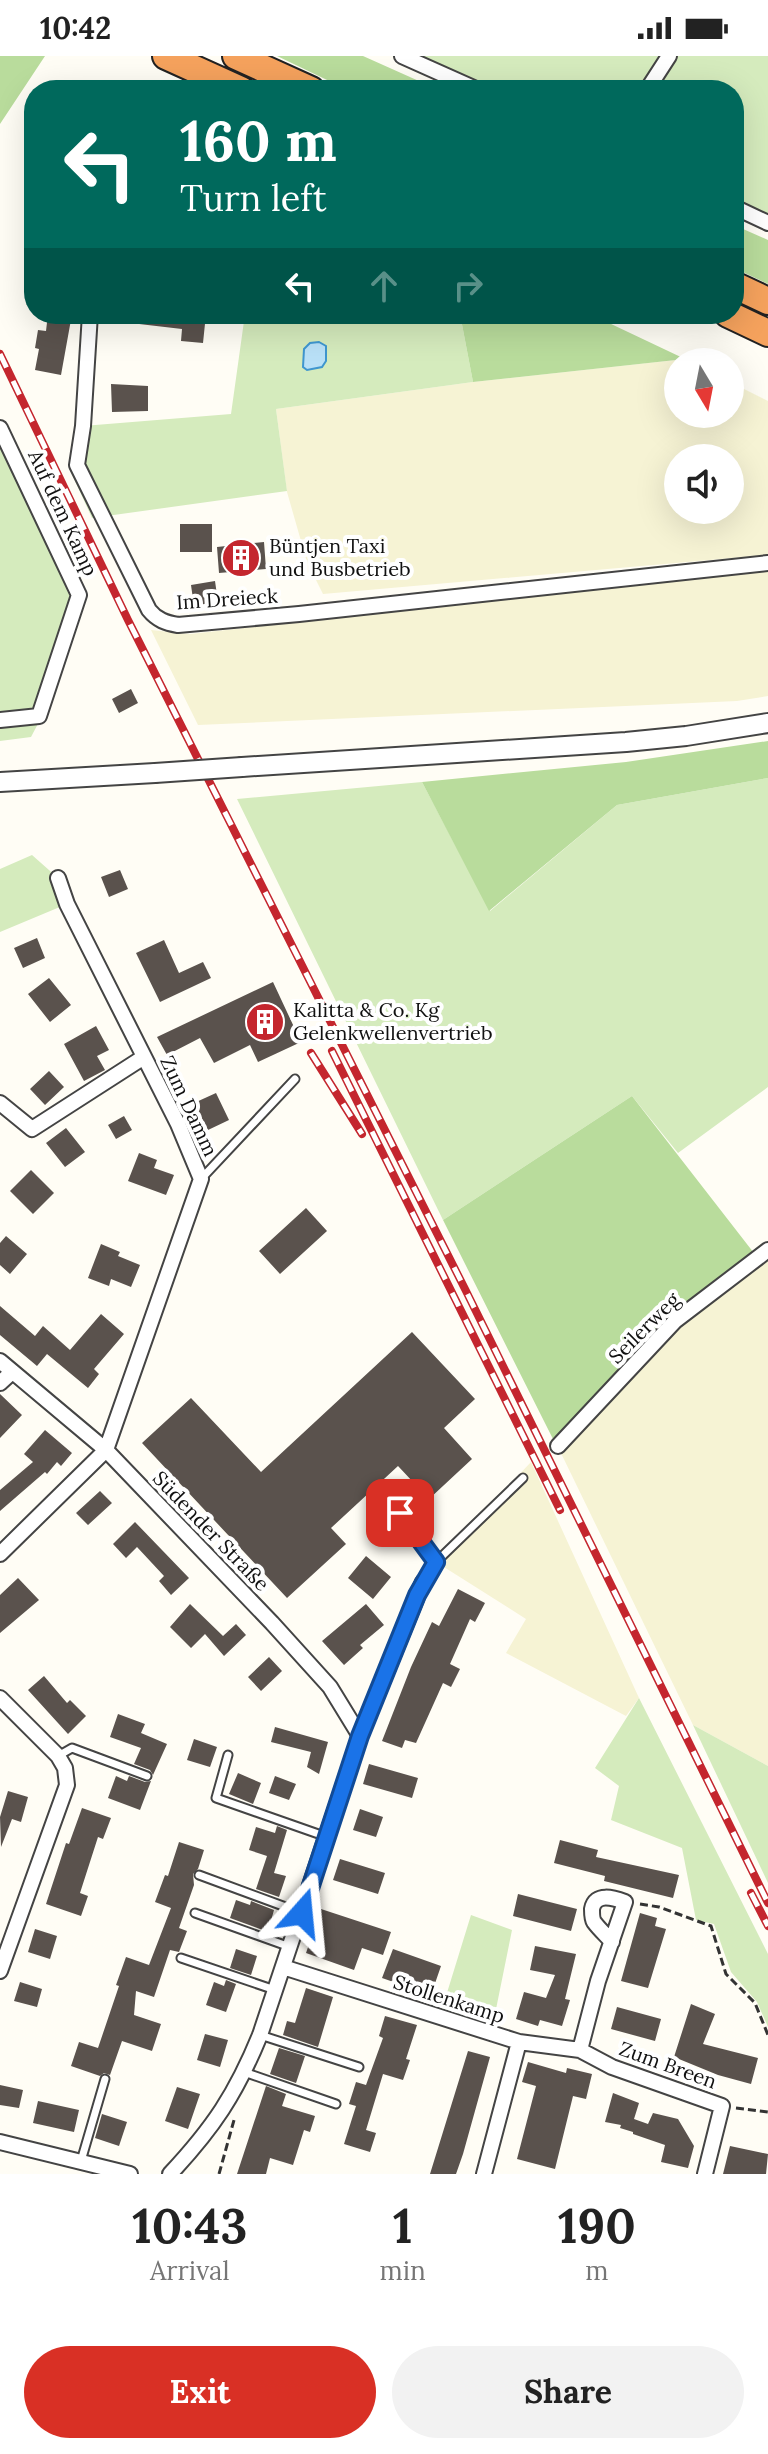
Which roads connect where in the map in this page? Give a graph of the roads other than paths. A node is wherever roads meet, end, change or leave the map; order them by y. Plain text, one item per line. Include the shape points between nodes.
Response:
1 (166, 56) edge
2 (236, 56) edge
3 (402, 56) edge
4 (669, 56) edge
5 (219, 80) edge
6 (289, 80) edge
7 (456, 80) edge
8 (653, 80) edge
9 (744, 212) edge
10 (768, 223) edge
11 (744, 290) edge
12 (768, 301) edge
13 (744, 322) edge
14 (89, 324) edge
15 (768, 333) edge
16 (0, 428) edge
17 (768, 563) edge
18 (0, 720) edge
19 (768, 723) edge
20 (0, 782) edge
21 (58, 878) dead end
22 (144, 1057) junction
23 (295, 1079) dead end
24 (0, 1103) edge
25 (201, 1179) junction
26 (768, 1250) edge
27 (0, 1361) edge
28 (12, 1372) junction
29 (0, 1383) edge
30 (558, 1446) dead end
31 (106, 1450) junction
32 (523, 1478) dead end
33 (400, 1513) dead end
34 (0, 1554) edge
35 (436, 1562) junction
36 (423, 1582) joint
37 (0, 1698) edge
38 (360, 1736) junction
39 (228, 1755) dead end
40 (58, 1756) junction
41 (147, 1776) dead end
42 (327, 1837) junction
43 (199, 1875) dead end
44 (195, 1913) dead end
45 (302, 1913) junction
46 (612, 1942) junction
47 (290, 1947) junction
48 (181, 1958) dead end
49 (283, 1967) junction
50 (0, 1971) edge
51 (275, 1990) junction
52 (260, 2035) junction
53 (519, 2042) junction
54 (580, 2050) junction
55 (359, 2067) dead end
56 (244, 2072) junction
57 (105, 2079) dead end
58 (336, 2104) dead end
59 (0, 2142) edge
60 (81, 2161) junction
61 (130, 2174) edge
62 (170, 2174) edge
63 (484, 2174) edge
64 (705, 2174) edge

1 - 5 highway
2 - 6 highway
3 - 7 street
4 - 8 street
9 - 10 street
11 - 12 highway
13 - 15 highway
14 - 17 street, Im Dreieck via 77,465 149,610 167,623 299,614
16 - 18 street, Auf dem Kamp via 79,595 39,716
19 - 20 street, bridge via 626,742
21 - 22 street, Zum Damm
22 - 24 street via 32,1129
22 - 25 street, Zum Damm
23 - 25 lane
25 - 31 street, Zum Damm
26 - 30 street, Seilerweg via 675,1321
27 - 28 street, Südender Straße
28 - 29 street
28 - 31 street, Südender Straße
31 - 34 street
31 - 38 street, Südender Straße via 330,1687
32 - 35 lane
33 - 35 lane
35 - 36 lane
36 - 38 street
37 - 40 street
38 - 42 street
39 - 42 lane via 216,1798
40 - 41 lane via 72,1748
40 - 50 street via 65,1768 65,1794
42 - 45 street
43 - 45 lane
44 - 47 lane
45 - 47 street
46 - 46 street via 625,1902 600,1898 591,1913
46 - 54 street
47 - 49 street
48 - 51 lane
49 - 51 street
49 - 53 street, Stollenkamp
51 - 52 street
52 - 55 lane
52 - 56 street
53 - 54 street, Zum Breen
53 - 63 street, Stollenkamp
54 - 64 street, Zum Breen via 612,2067 722,2106
56 - 58 lane
56 - 62 street via 201,2141
57 - 60 lane
59 - 60 street
60 - 61 street

